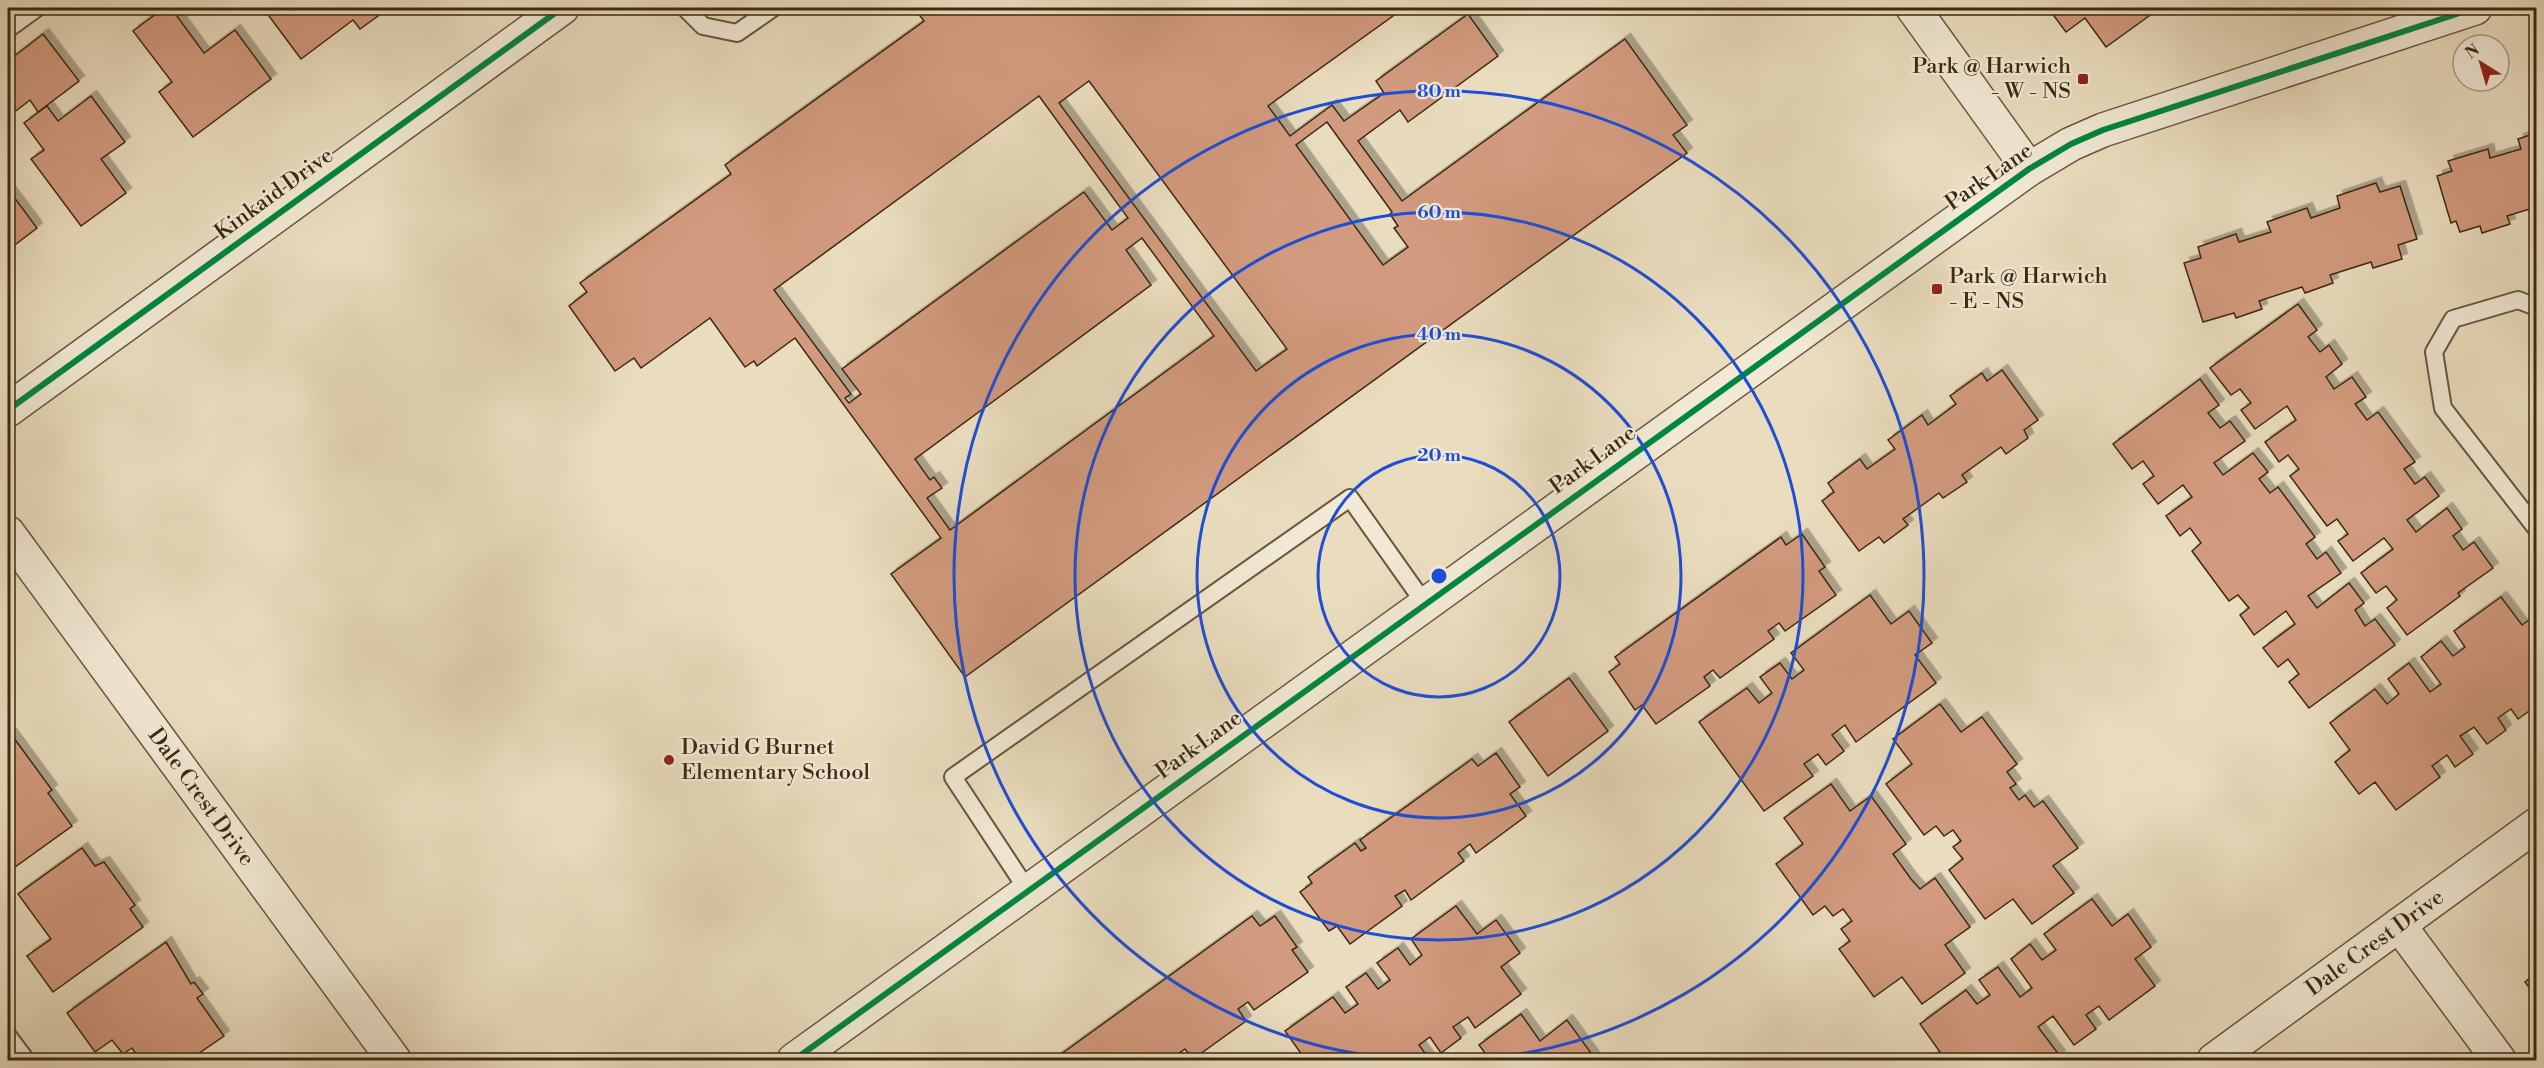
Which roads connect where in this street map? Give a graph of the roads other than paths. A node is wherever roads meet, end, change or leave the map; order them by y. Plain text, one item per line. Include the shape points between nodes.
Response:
1 (37, 8) edge
2 (562, 8) edge
3 (685, 8) edge
4 (773, 8) edge
5 (1913, 8) edge
6 (2475, 8) edge
7 (8, 28) edge
8 (2029, 170) junction
9 (2536, 306) edge
10 (8, 410) edge
11 (2536, 528) edge
12 (8, 533) edge
13 (1425, 604) junction
14 (2536, 825) edge
15 (1028, 891) junction
16 (2399, 926) junction
17 (8, 1036) edge
18 (26, 1060) edge
19 (394, 1060) edge
20 (794, 1060) edge
21 (2214, 1060) edge
22 (2499, 1060) edge

1 - 7 lane
2 - 10 street, Kinkaid Drive
3 - 4 lane via 703,26 736,33
5 - 8 street
6 - 8 street, Park Lane via 2103,130
8 - 13 street, Park Lane
9 - 11 lane via 2518,300 2453,319 2434,352 2444,408
12 - 19 street, Dale Crest Drive
13 - 15 street, Park Lane
13 - 15 lane via 1350,498 953,777
14 - 16 street, Dale Crest Drive
15 - 20 street, Park Lane
16 - 21 street, Dale Crest Drive
16 - 22 street
17 - 18 lane

